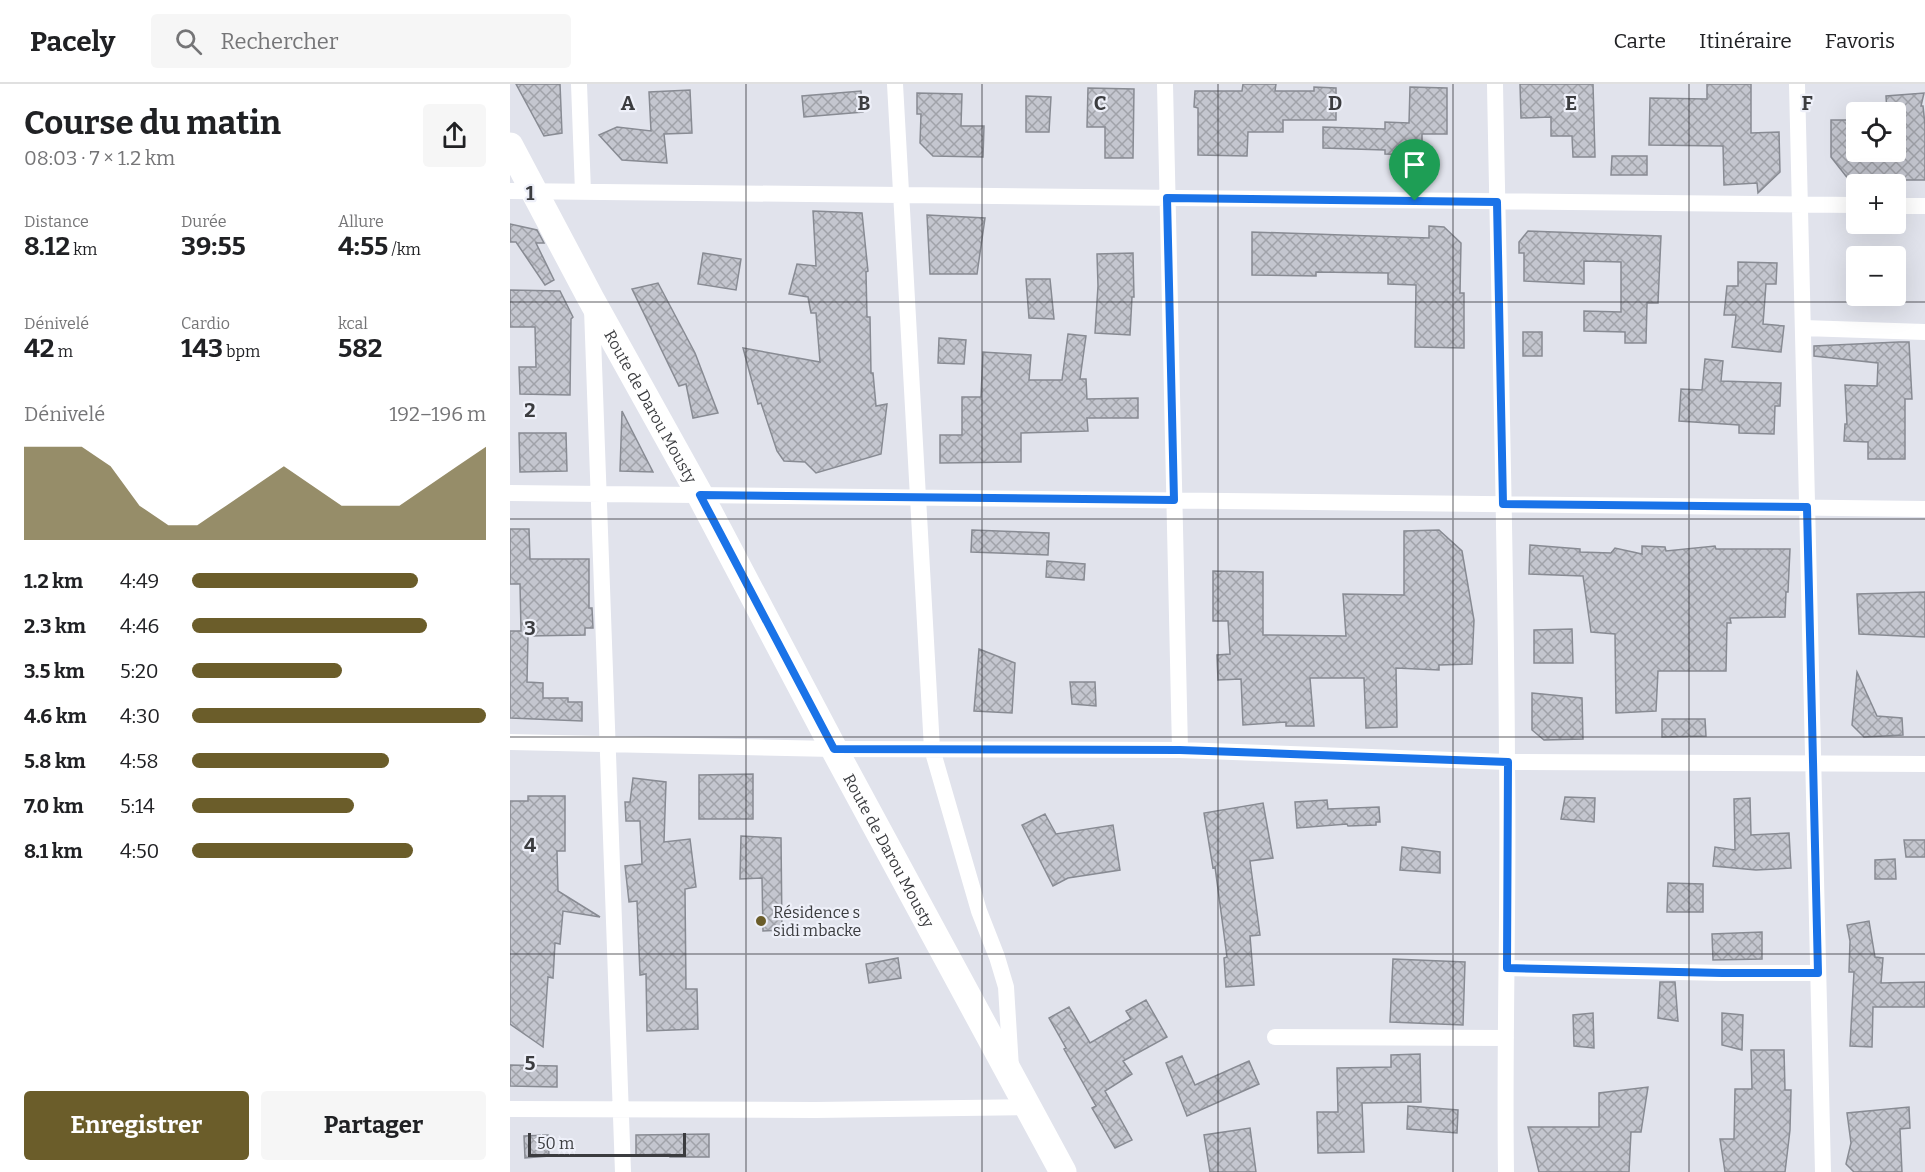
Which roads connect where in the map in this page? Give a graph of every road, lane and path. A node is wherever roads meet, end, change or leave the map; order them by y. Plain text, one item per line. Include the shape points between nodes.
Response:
1 (579, 84) edge
2 (895, 84) edge
3 (1165, 84) edge
4 (1495, 84) edge
5 (1797, 84) edge
6 (510, 146) edge
7 (522, 192) edge
8 (583, 192) junction
9 (902, 195) junction
10 (1167, 198) junction
11 (1497, 202) junction
12 (1800, 205) junction
13 (1846, 205) edge
14 (1906, 206) edge
15 (1925, 206) edge
16 (591, 299) junction
17 (1803, 328) junction
18 (1925, 332) edge
19 (510, 493) edge
20 (599, 494) junction
21 (700, 495) junction
22 (918, 498) junction
23 (1174, 500) junction
24 (1503, 504) junction
25 (1807, 507) junction
26 (1925, 509) edge
27 (510, 742) edge
28 (608, 743) junction
29 (834, 749) junction
30 (932, 749) junction
31 (1180, 750) junction
32 (1508, 762) junction
33 (1813, 763) junction
34 (1925, 764) edge
35 (1507, 968) junction
36 (1818, 973) junction
37 (1275, 1037) dead end
38 (1506, 1038) junction
39 (1012, 1078) junction
40 (1027, 1107) junction
41 (510, 1109) edge
42 (621, 1110) junction
43 (623, 1172) edge
44 (1063, 1172) edge
45 (1506, 1172) edge
46 (1823, 1172) edge

1 - 8 street
2 - 9 street
3 - 10 street
4 - 11 street
5 - 12 street
6 - 7 main road, Route de Darou Mousty
7 - 8 street
7 - 16 main road, Route de Darou Mousty
8 - 9 street
9 - 10 street
9 - 22 street
10 - 11 street
10 - 23 street
11 - 12 street
11 - 24 street
12 - 13 street
12 - 17 street
14 - 15 street
16 - 20 street
16 - 21 main road, Route de Darou Mousty
17 - 18 street
17 - 25 street
19 - 20 street
20 - 21 street
20 - 28 street
21 - 22 street
21 - 29 main road, Route de Darou Mousty
22 - 23 street
22 - 30 street
23 - 24 street
23 - 31 street
24 - 25 street
24 - 32 street
25 - 26 street
25 - 33 street
27 - 28 street
28 - 29 street
28 - 42 street
29 - 30 street
29 - 39 main road, Route de Darou Mousty
30 - 31 street
30 - 39 street via 979,911 1006,987
31 - 32 street
32 - 33 street
32 - 35 street
33 - 34 street
33 - 36 street
35 - 36 street
35 - 38 street
36 - 46 street
37 - 38 street
38 - 45 street
39 - 40 main road, Route de Darou Mousty
40 - 42 street
40 - 44 main road, Route de Darou Mousty
41 - 42 street
42 - 43 street

